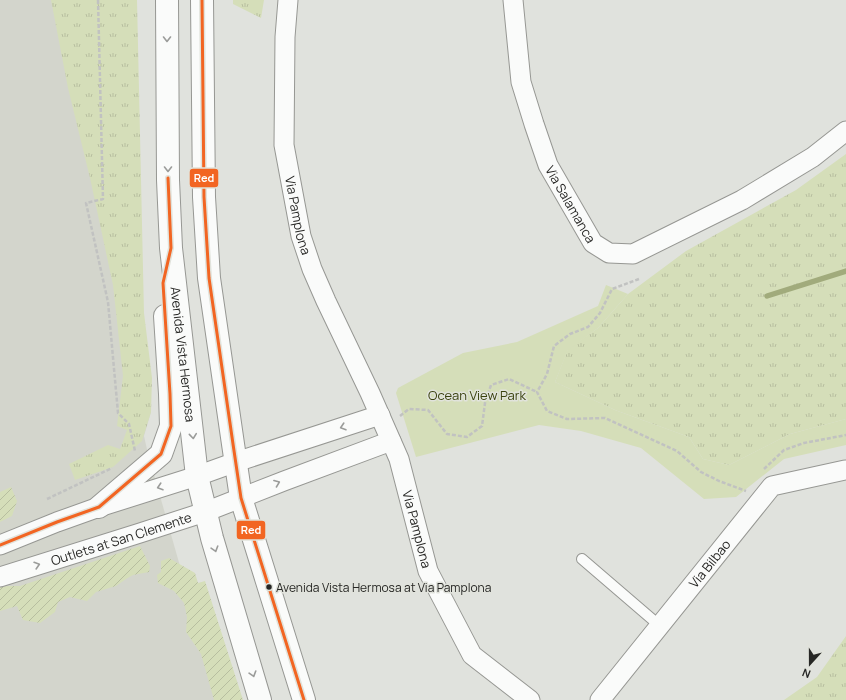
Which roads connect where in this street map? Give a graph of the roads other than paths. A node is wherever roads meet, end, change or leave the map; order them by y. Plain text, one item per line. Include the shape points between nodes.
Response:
1 (167, 0) edge
2 (202, 0) edge
3 (288, 0) edge
4 (513, 0) edge
5 (846, 130) edge
6 (172, 248) junction
7 (386, 428) junction
8 (236, 462) junction
9 (845, 470) edge
10 (197, 476) junction
11 (241, 498) junction
12 (99, 507) junction
13 (206, 512) junction
14 (0, 545) edge
15 (582, 559) dead end
16 (0, 577) edge
17 (660, 626) junction
18 (260, 700) edge
19 (304, 700) edge
20 (530, 700) edge
21 (600, 700) edge

1 -> 6 main road, Avenida Vista Hermosa via 168,180
2 - 8 main road via 204,197 209,278
3 - 7 street, Via Pamplona via 284,145 301,236 314,275
4 - 5 street, Via Salamanca via 521,82 548,165 593,243 609,253 633,254 742,200 813,157
6 -> 10 main road, Avenida Vista Hermosa
6 - 12 main road via 162,283 171,426 160,454
7 -> 8 street
11 -> 7 street via 278,483
7 - 20 street, Via Pamplona via 399,459 428,571 472,655
8 - 10 street
8 - 11 main road
9 - 17 street, Via Bilbao via 772,486
10 -> 12 street
10 - 13 main road, Avenida Vista Hermosa
11 - 13 street, Outlets at San Clemente
11 - 19 main road
12 - 14 street
16 -> 13 street, Outlets at San Clemente
13 -> 18 main road, Avenida Vista Hermosa
15 - 17 lane
17 - 21 street, Via Bilbao

